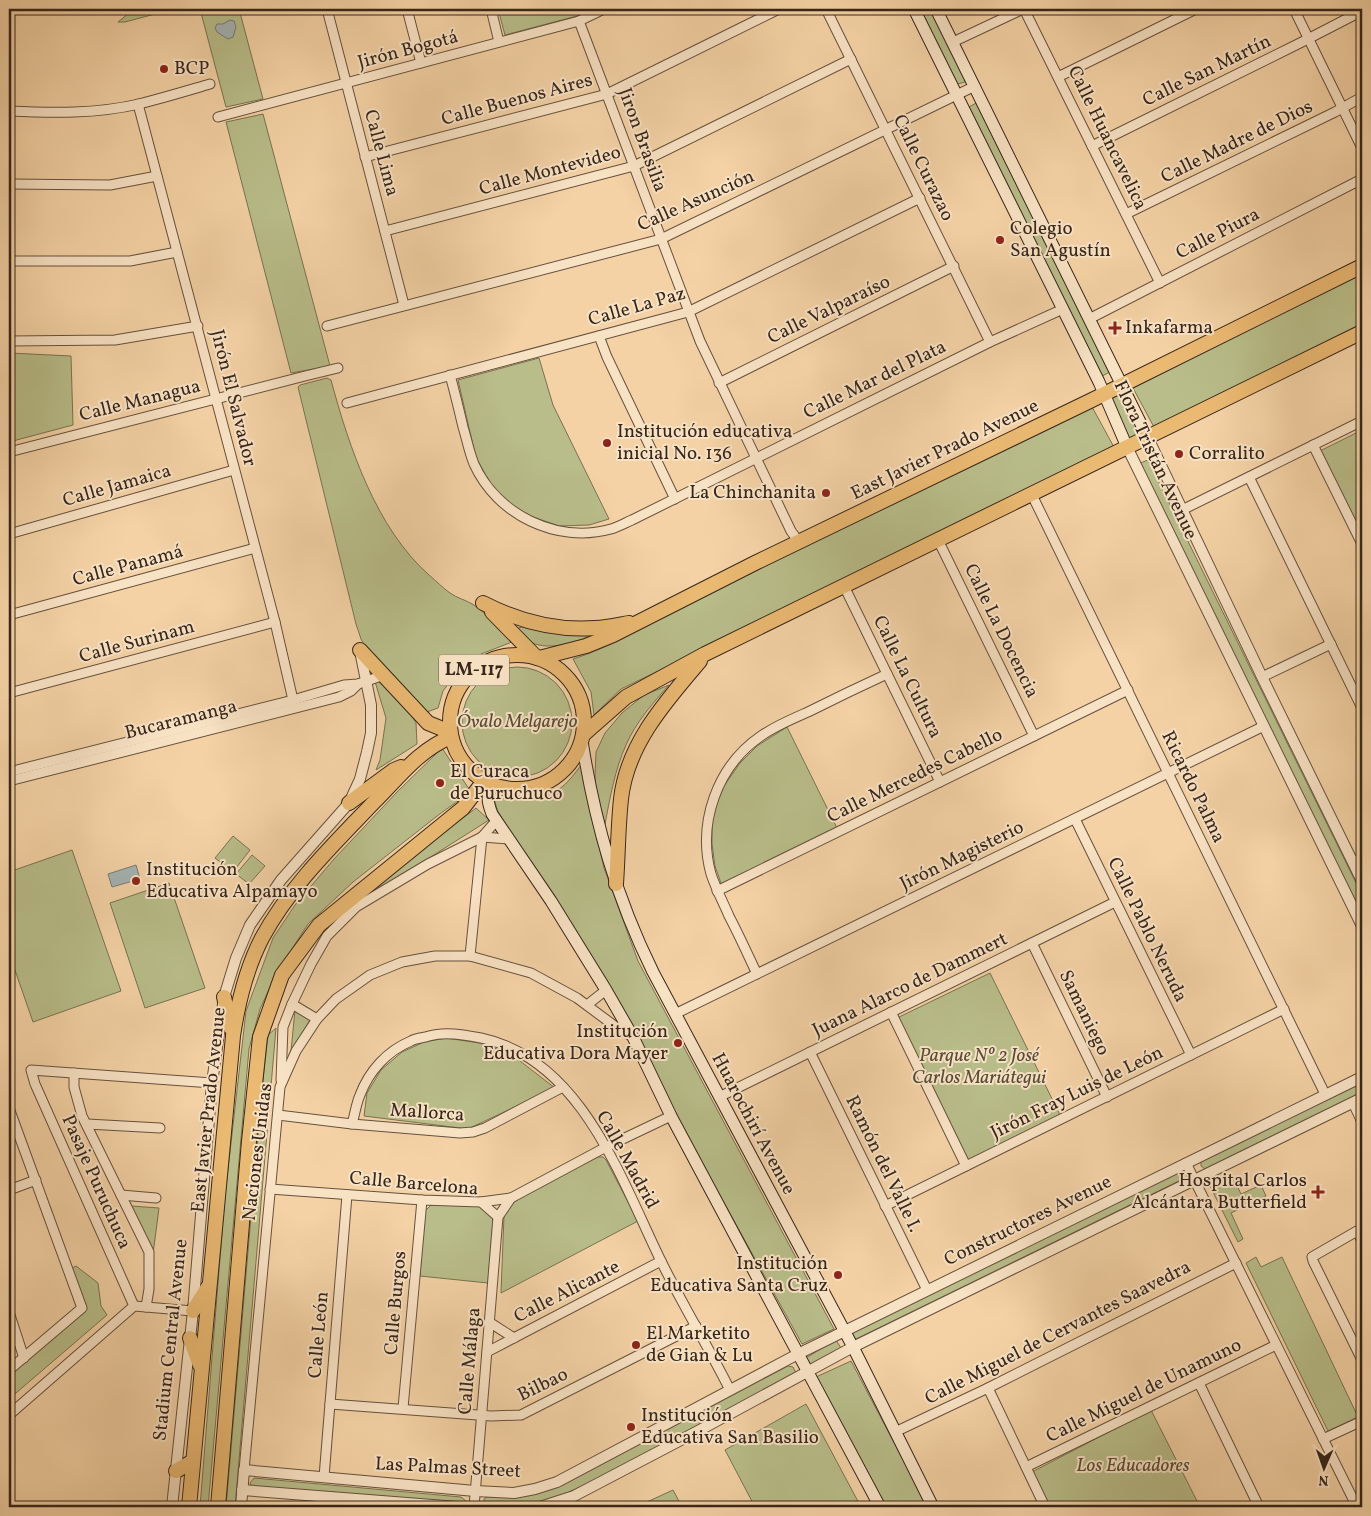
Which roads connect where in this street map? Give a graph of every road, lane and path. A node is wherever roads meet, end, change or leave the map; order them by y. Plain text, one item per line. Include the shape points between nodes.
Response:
1 (327, 9) edge
2 (407, 9) edge
3 (491, 9) edge
4 (604, 9) edge
5 (780, 9) edge
6 (826, 9) edge
7 (914, 9) edge
8 (936, 9) edge
9 (1023, 9) edge
10 (1196, 9) edge
11 (1294, 9) edge
12 (1362, 11) edge
13 (580, 21) junction
14 (1309, 38) junction
15 (499, 42) junction
16 (953, 42) junction
17 (851, 59) junction
18 (421, 63) junction
19 (1058, 77) junction
20 (346, 83) junction
21 (210, 84) dead end
22 (974, 86) junction
23 (607, 94) junction
24 (957, 94) junction
25 (1362, 97) edge
26 (138, 104) junction
27 (1343, 108) junction
28 (9, 111) edge
29 (218, 117) dead end
30 (886, 128) junction
31 (1092, 146) junction
32 (1362, 148) edge
33 (366, 157) junction
34 (634, 166) junction
35 (157, 176) junction
36 (1362, 179) edge
37 (9, 184) edge
38 (920, 198) junction
39 (1126, 214) junction
40 (385, 231) junction
41 (661, 239) junction
42 (177, 252) junction
43 (9, 261) edge
44 (954, 266) junction
45 (1362, 266) edge
46 (1160, 283) junction
47 (404, 306) junction
48 (1063, 309) junction
49 (688, 312) junction
50 (1089, 319) junction
51 (198, 326) junction
52 (327, 326) dead end
53 (1362, 332) edge
54 (599, 336) junction
55 (9, 341) edge
56 (990, 342) junction
57 (338, 368) dead end
58 (450, 375) junction
59 (719, 383) junction
60 (1122, 385) junction
61 (1104, 394) junction
62 (216, 399) junction
63 (347, 402) dead end
64 (1362, 421) edge
65 (1148, 438) junction
66 (1314, 445) junction
67 (1127, 447) junction
68 (9, 452) edge
69 (756, 458) junction
70 (234, 470) junction
71 (1249, 477) junction
72 (1032, 495) junction
73 (675, 499) junction
74 (1182, 510) junction
75 (9, 534) edge
76 (938, 540) junction
77 (799, 542) junction
78 (1362, 544) edge
79 (255, 548) junction
80 (844, 586) junction
81 (658, 612) junction
82 (9, 615) edge
83 (274, 622) junction
84 (1330, 644) junction
85 (360, 650) joint
86 (705, 654) junction
87 (538, 658) junction
88 (887, 674) junction
89 (384, 675) junction
90 (1262, 677) junction
91 (362, 683) junction
92 (1128, 690) junction
93 (9, 693) edge
94 (293, 700) junction
95 (1362, 708) edge
96 (1264, 726) junction
97 (450, 734) junction
98 (1034, 736) junction
99 (583, 738) junction
100 (415, 760) junction
101 (9, 772) edge
102 (1168, 773) junction
103 (9, 780) edge
104 (940, 782) junction
105 (488, 783) junction
106 (350, 803) junction
107 (1075, 819) junction
108 (497, 820) junction
109 (482, 837) junction
110 (509, 839) junction
111 (1358, 860) edge
112 (1362, 881) edge
113 (616, 884) junction
114 (717, 891) junction
115 (1115, 902) junction
116 (356, 907) junction
117 (319, 925) junction
118 (1362, 926) edge
119 (1032, 943) junction
120 (470, 956) junction
121 (757, 974) junction
122 (606, 990) junction
123 (224, 997) junction
124 (292, 1004) junction
125 (587, 1005) junction
126 (1284, 1010) junction
127 (891, 1012) junction
128 (675, 1014) junction
129 (317, 1018) junction
130 (233, 1036) junction
131 (633, 1037) junction
132 (810, 1052) junction
133 (1191, 1055) junction
134 (74, 1073) junction
135 (1362, 1077) edge
136 (212, 1083) junction
137 (280, 1087) junction
138 (563, 1087) junction
139 (1325, 1094) junction
140 (719, 1097) junction
141 (1107, 1097) junction
142 (1357, 1101) edge
143 (9, 1108) edge
144 (278, 1116) junction
145 (671, 1116) junction
146 (1362, 1122) edge
147 (87, 1124) junction
148 (352, 1124) junction
149 (160, 1128) dead end
150 (606, 1147) junction
151 (1186, 1163) junction
152 (966, 1166) junction
153 (36, 1180) junction
154 (1195, 1180) junction
155 (270, 1189) junction
156 (9, 1190) edge
157 (121, 1195) junction
158 (348, 1195) junction
159 (156, 1198) dead end
160 (511, 1198) junction
161 (422, 1200) junction
162 (481, 1202) junction
163 (885, 1206) junction
164 (498, 1217) junction
165 (1360, 1230) edge
166 (1362, 1241) edge
167 (661, 1261) junction
168 (1236, 1263) junction
169 (210, 1284) junction
170 (926, 1290) junction
171 (134, 1306) junction
172 (146, 1307) junction
173 (192, 1311) junction
174 (9, 1312) edge
175 (489, 1322) junction
176 (696, 1326) junction
177 (845, 1332) junction
178 (190, 1338) junction
179 (514, 1338) junction
180 (1276, 1345) junction
181 (853, 1347) junction
182 (487, 1352) junction
183 (798, 1354) junction
184 (24, 1358) junction
185 (1362, 1360) edge
186 (202, 1369) junction
187 (9, 1370) edge
188 (807, 1371) junction
189 (1199, 1383) junction
190 (988, 1388) junction
191 (730, 1390) junction
192 (330, 1404) junction
193 (403, 1408) junction
194 (9, 1415) edge
195 (481, 1415) junction
196 (1362, 1421) edge
197 (895, 1432) junction
198 (1323, 1439) junction
199 (193, 1461) junction
200 (1026, 1467) junction
201 (244, 1470) junction
202 (176, 1471) junction
203 (324, 1477) junction
204 (242, 1490) junction
205 (475, 1491) junction
206 (172, 1507) edge
207 (189, 1507) edge
208 (218, 1507) edge
209 (241, 1507) edge
210 (458, 1507) edge
211 (474, 1507) edge
212 (540, 1507) edge
213 (880, 1507) edge
214 (933, 1507) edge
215 (1045, 1507) edge
216 (1259, 1507) edge
217 (1357, 1507) edge

1 - 20 street, Calle Lima
2 - 18 street
3 - 15 street
4 - 13 street, Jirón Bogotá
5 - 23 street, Calle Buenos Aires
6 - 17 street, Calle Curazao
7 - 24 main road, Flora Tristán Avenue
8 - 16 main road, Flora Tristán Avenue
9 - 16 street
9 - 19 street, Calle Huancavelica
10 - 19 street
11 - 14 street
12 - 14 street, Calle San Martín
13 - 15 street, Jirón Bogotá
13 - 23 street, Jiron Brasilia
14 - 27 street
14 - 31 street, Calle San Martín
15 - 18 street, Jirón Bogotá
16 - 22 main road, Flora Tristán Avenue
17 - 30 street, Calle Curazao
17 - 34 street, Calle Montevideo
18 - 20 street, Jirón Bogotá
19 - 31 street, Calle Huancavelica
20 - 29 street, Jirón Bogotá
20 - 33 street, Calle Lima
21 - 26 street
22 - 24 street, Calle Asunción
22 - 50 main road, Flora Tristán Avenue
23 - 33 street, Calle Buenos Aires
23 - 34 street, Jiron Brasilia
24 - 30 street, Calle Asunción
24 - 48 main road, Flora Tristán Avenue
25 - 27 street, Calle Madre de Dios
26 - 28 street via 62,113
26 - 35 street, Jirón El Salvador
27 - 32 street
27 - 39 street, Calle Madre de Dios
30 - 38 street, Calle Curazao
30 - 41 street, Calle Asunción
31 - 39 street, Calle Huancavelica
33 - 40 street, Calle Lima
34 - 40 street, Calle Montevideo
34 - 41 street, Jiron Brasilia
35 - 37 street via 110,185
35 - 42 street, Jirón El Salvador
36 - 46 street, Calle Piura
38 - 44 street, Calle Curazao
38 - 49 street, Calle La Paz
39 - 46 street, Calle Huancavelica
40 - 47 street, Calle Lima
41 - 47 street, Calle Asunción
41 - 49 street, Jiron Brasilia
42 - 43 street via 130,261
42 - 51 street, Jirón El Salvador
44 - 56 street, Calle Curazao
44 - 59 street, Calle Valparaíso
45 - 60 main road, East Javier Prado Avenue
46 - 50 street, Calle Piura
47 - 52 street, Calle Asunción
48 - 56 street, Calle Mar del Plata
48 - 61 main road, Flora Tristán Avenue
49 - 54 street, Calle La Paz
49 - 59 street, Jiron Brasilia
50 - 60 main road, Flora Tristán Avenue
51 - 55 street via 115,340
51 - 62 street, Jirón El Salvador
53 - 65 main road
54 - 58 street, Calle La Paz
54 - 73 street
56 - 69 street, Calle Mar del Plata
57 - 62 street, Calle Managua
58 - 63 street, Calle La Paz
58 - 73 street, Calle Mar del Plata via 470,454 478,472 498,499 526,519 554,530 591,532 613,528
59 - 69 street, Jiron Brasilia
60 - 61 main road, East Javier Prado Avenue
60 - 65 main road, Flora Tristán Avenue
61 - 67 main road, Flora Tristán Avenue
61 - 77 main road, East Javier Prado Avenue
62 - 68 street, Calle Managua
62 - 70 street, Jirón El Salvador
64 - 66 street
65 - 67 main road
65 - 74 street, Flora Tristán Avenue
66 - 71 street
66 - 78 street
67 - 72 main road
67 - 96 street, Flora Tristán Avenue
69 - 73 street, Calle Mar del Plata
69 - 77 street, Jiron Brasilia
70 - 75 street, Calle Jamaica
70 - 79 street, Jirón El Salvador
71 - 74 street
71 - 84 street
72 - 76 main road
72 - 92 street, Ricardo Palma
74 - 90 street, Flora Tristán Avenue
76 - 80 main road
76 - 98 street, Calle La Docencia
77 - 81 main road, East Javier Prado Avenue
79 - 82 street, Calle Panamá
79 - 83 street, Jirón El Salvador
80 - 86 main road
80 - 88 street, Calle La Cultura
81 - 87 main road, East Javier Prado Avenue via 600,641
81 - 87 main road, LM-117 via 631,623 559,628 525,621 482,603
83 - 93 street, Calle Surinam
83 - 94 street, Jirón El Salvador
84 - 90 street
84 - 95 street
85 - 89 main road
85 - 91 street, Stadium Central Avenue
86 - 99 main road via 626,697
86 - 113 main road via 645,731 630,765 621,798
87 - 97 main road, LM-117 via 503,656 473,671 454,699
87 - 99 main road, LM-117 via 560,670 575,687 585,718
88 - 104 street, Calle La Cultura
88 - 114 street via 769,731 730,766 716,791 707,826 708,855
89 - 91 street, Bucaramanga
89 - 97 main road via 428,723
90 - 111 street, Flora Tristán Avenue
91 - 94 street, Bucaramanga
91 - 103 street, Bucaramanga via 339,697
91 - 106 street, Stadium Central Avenue via 371,705 371,733 360,779
92 - 98 street, Calle Mercedes Cabello
92 - 102 street, Ricardo Palma
94 - 101 street, Bucaramanga
96 - 102 street, Jirón Magisterio
96 - 118 street, Flora Tristán Avenue
97 - 100 main road, East Javier Prado Avenue
97 - 105 main road, LM-117 via 464,764
98 - 104 street, Calle Mercedes Cabello
99 - 105 main road, LM-117 via 576,756 554,779 523,790
99 - 113 main road, Huarochirí Avenue via 594,809
100 - 106 main road via 394,770
100 - 130 main road, East Javier Prado Avenue via 346,831 278,911 247,973
102 - 107 street, Jirón Magisterio
102 - 126 street, Ricardo Palma
104 - 114 street, Calle Mercedes Cabello
105 - 108 main road via 488,805
105 - 117 main road via 464,808
106 - 123 street, Stadium Central Avenue via 281,880 250,925
107 - 115 street, Calle Pablo Neruda
107 - 121 street, Jirón Magisterio
108 - 109 street
108 - 110 main road
109 - 110 street
109 - 116 street via 428,864
109 - 120 street
110 - 122 main road
111 - 112 street, Flora Tristán Avenue
113 - 128 main road, Huarochirí Avenue via 637,941
114 - 121 street
115 - 119 street, Juana Alarco de Dammert
115 - 133 street, Calle Pablo Neruda
116 - 117 main road
116 - 124 street via 327,936
117 - 208 main road via 282,975 260,1037
119 - 127 street, Juana Alarco de Dammert
119 - 141 street, Samaniego
120 - 125 street, Naciones Unidas via 531,973
120 - 129 street, Naciones Unidas via 435,956 402,962 370,975 336,999
121 - 128 street, Jirón Magisterio
122 - 125 street
122 - 131 main road
123 - 130 main road
123 - 136 street, Stadium Central Avenue
124 - 129 street
124 - 137 street via 283,1027
125 - 131 street, Naciones Unidas
126 - 133 street, Jirón Fray Luis de León
126 - 139 street, Ricardo Palma
127 - 132 street, Juana Alarco de Dammert
127 - 152 street
128 - 140 main road, Huarochirí Avenue
129 - 137 street, Naciones Unidas via 296,1051
130 - 169 main road, East Javier Prado Avenue
131 - 145 main road
132 - 140 street, Juana Alarco de Dammert
132 - 163 street, Ramón del Valle I.
133 - 141 street, Jirón Fray Luis de León
134 - 136 street
134 - 147 street via 74,1086
134 - 171 street, Pasaje Puruchuca via 31,1070
135 - 139 street, Constructores Avenue
136 - 173 street, Stadium Central Avenue
137 - 144 street, Naciones Unidas
138 - 148 street, Mallorca via 473,1132
138 - 148 street, Calle Madrid via 522,1053 498,1042 465,1035 435,1034 410,1041 388,1055 370,1073 359,1096
138 - 150 street, Calle Madrid
139 - 151 street, Constructores Avenue
140 - 177 main road, Huarochirí Avenue
141 - 152 street, Jirón Fray Luis de León
142 - 146 street
142 - 154 street, Constructores Avenue
143 - 153 street
144 - 148 street, Mallorca
144 - 155 street, Naciones Unidas
145 - 150 street, Calle Barcelona
145 - 183 main road
147 - 149 street
147 - 157 street
150 - 160 street, Calle Barcelona
150 - 167 street, Calle Madrid
151 - 154 street
151 - 170 street, Constructores Avenue
152 - 163 street, Jirón Fray Luis de León
153 - 156 street
153 - 184 street via 82,1308
154 - 168 street
154 - 181 street, Constructores Avenue
155 - 158 street, Calle Barcelona
155 - 201 street, Naciones Unidas
157 - 159 street
157 - 172 street via 149,1252
158 - 161 street, Calle Barcelona
158 - 192 street, Calle León
160 - 162 street
160 - 164 street, Calle Barcelona
161 - 162 street, Calle Barcelona
161 - 193 street, Calle Burgos
162 - 164 street, Calle Barcelona
163 - 170 street, Ramón del Valle I.
164 - 175 street, Calle Málaga
165 - 166 street
165 - 185 street via 1312,1257
167 - 176 street, Calle Madrid
167 - 179 street, Calle Alicante
168 - 180 street
168 - 190 street, Calle Miguel de Cervantes Saavedra
169 - 173 main road
169 - 186 main road, East Javier Prado Avenue
170 - 177 street, Constructores Avenue
171 - 172 street
171 - 194 street
172 - 173 street
173 - 178 street, Stadium Central Avenue
174 - 184 street
175 - 179 street
175 - 182 street, Calle Málaga
176 - 191 street, Calle Madrid
176 - 195 street, Bilbao via 521,1415
177 - 181 main road, Huarochirí Avenue
177 - 183 street, Constructores Avenue
178 - 186 main road
178 - 202 street, Stadium Central Avenue
179 - 182 street, Calle Alicante
180 - 189 street, Calle Miguel de Unamuno
180 - 198 street
181 - 188 street
181 - 197 main road, Huarochirí Avenue
182 - 195 street, Calle Málaga
183 - 188 main road
183 - 191 street, Las Palmas Street
184 - 187 street
186 - 199 main road, East Javier Prado Avenue
188 - 212 street via 574,1496
188 - 213 main road
189 - 200 street, Calle Miguel de Unamuno
189 - 216 street
190 - 197 street, Calle Miguel de Cervantes Saavedra
190 - 200 street
191 - 205 street, Las Palmas Street via 557,1482 514,1493
192 - 193 street, Bilbao
192 - 203 street, Calle León
193 - 195 street, Bilbao
195 - 205 street, Calle Málaga
196 - 198 street
197 - 214 main road, Huarochirí Avenue
198 - 217 street
199 - 202 main road
199 - 207 main road, East Javier Prado Avenue
200 - 215 street
201 - 203 street, Las Palmas Street
201 - 204 street, Naciones Unidas
202 - 206 street, Stadium Central Avenue
203 - 205 street, Las Palmas Street
204 - 209 street, Naciones Unidas
204 - 210 street, Las Palmas Street
205 - 211 street, Calle Málaga

